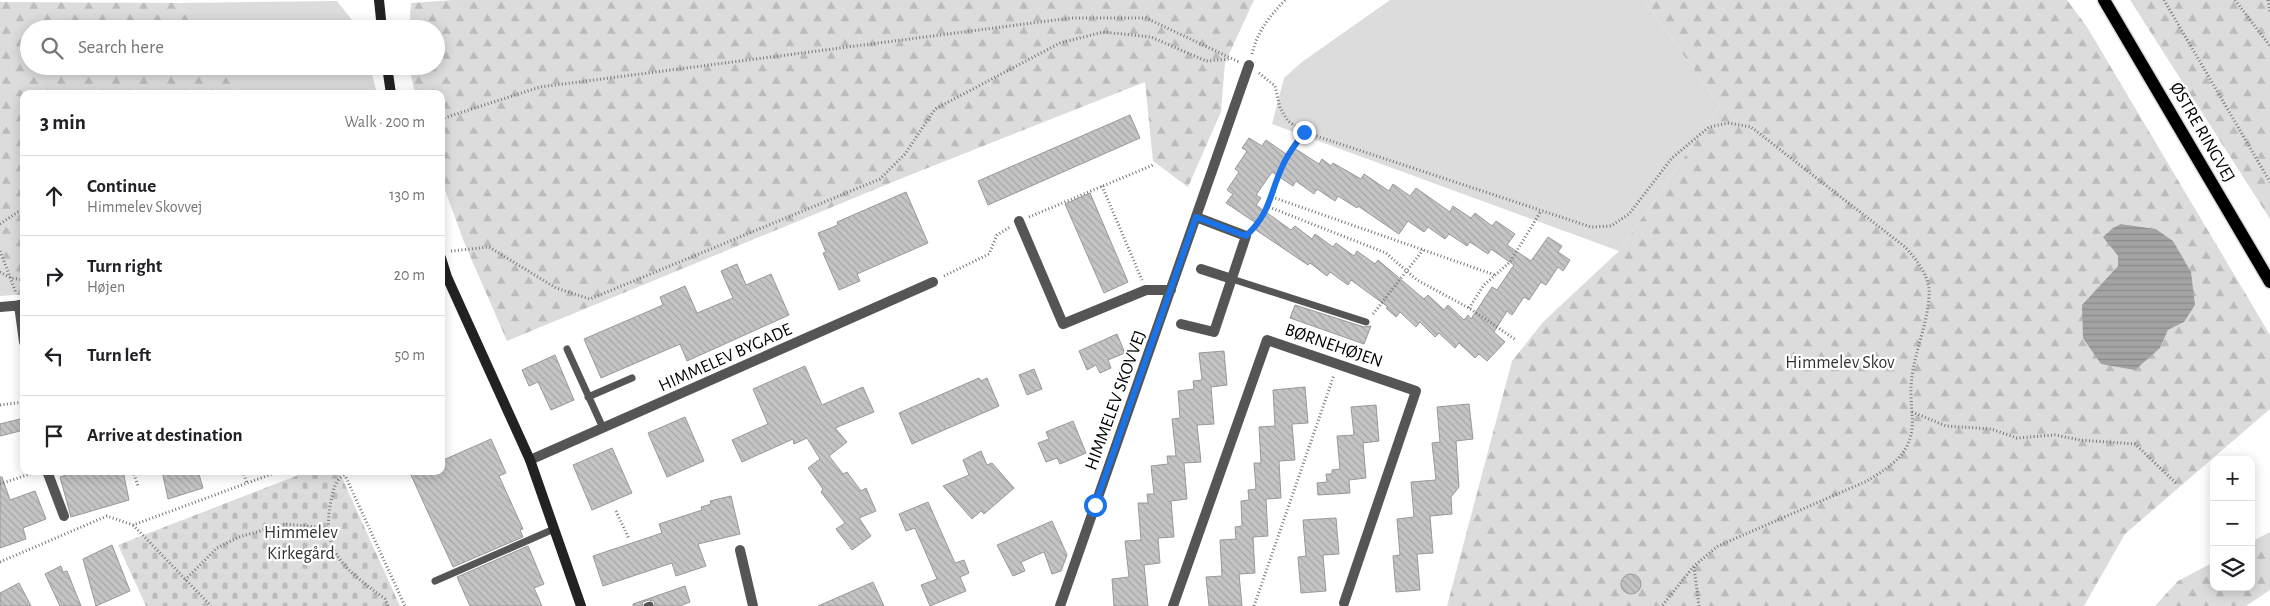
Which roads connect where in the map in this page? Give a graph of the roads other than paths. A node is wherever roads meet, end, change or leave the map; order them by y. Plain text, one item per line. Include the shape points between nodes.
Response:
1 (379, 0) edge
2 (2104, 0) edge
3 (381, 20) edge
4 (1249, 65) road end
5 (388, 75) edge
6 (390, 90) edge
7 (1196, 217) junction
8 (1019, 221) road end
9 (1201, 269) dead end
10 (1232, 279) junction
11 (445, 280) edge
12 (933, 282) dead end
13 (2270, 282) edge
14 (1171, 290) junction
15 (20, 305) edge
16 (0, 307) edge
17 (1366, 322) road end
18 (1181, 324) dead end
19 (567, 349) dead end
20 (632, 378) dead end
21 (588, 396) junction
22 (602, 428) junction
23 (530, 460) junction
24 (49, 475) edge
25 (64, 516) dead end
26 (554, 529) junction
27 (740, 550) dead end
28 (435, 581) dead end
29 (1344, 603) dead end
30 (581, 606) edge
31 (752, 606) edge
32 (1060, 606) edge
33 (1173, 606) edge

1 - 3 street
2 - 13 main road, ØSTRE RINGVEJ
4 - 7 street, HIMMELEV SKOVVEJ
5 - 6 street
7 - 10 street via 1246,236
7 - 14 street, HIMMELEV SKOVVEJ
8 - 14 street via 1063,324 1146,290
9 - 10 street
10 - 17 lane
10 - 18 street via 1214,332
11 - 23 street
12 - 22 street, HIMMELEV BYGADE
14 - 32 street, HIMMELEV SKOVVEJ
15 - 16 street
19 - 21 lane
20 - 21 lane
21 - 22 lane
22 - 23 street, HIMMELEV BYGADE
23 - 26 street
24 - 25 street
26 - 28 lane
26 - 30 street
27 - 31 street
29 - 33 street, BØRNEHØJEN via 1416,391 1267,340

